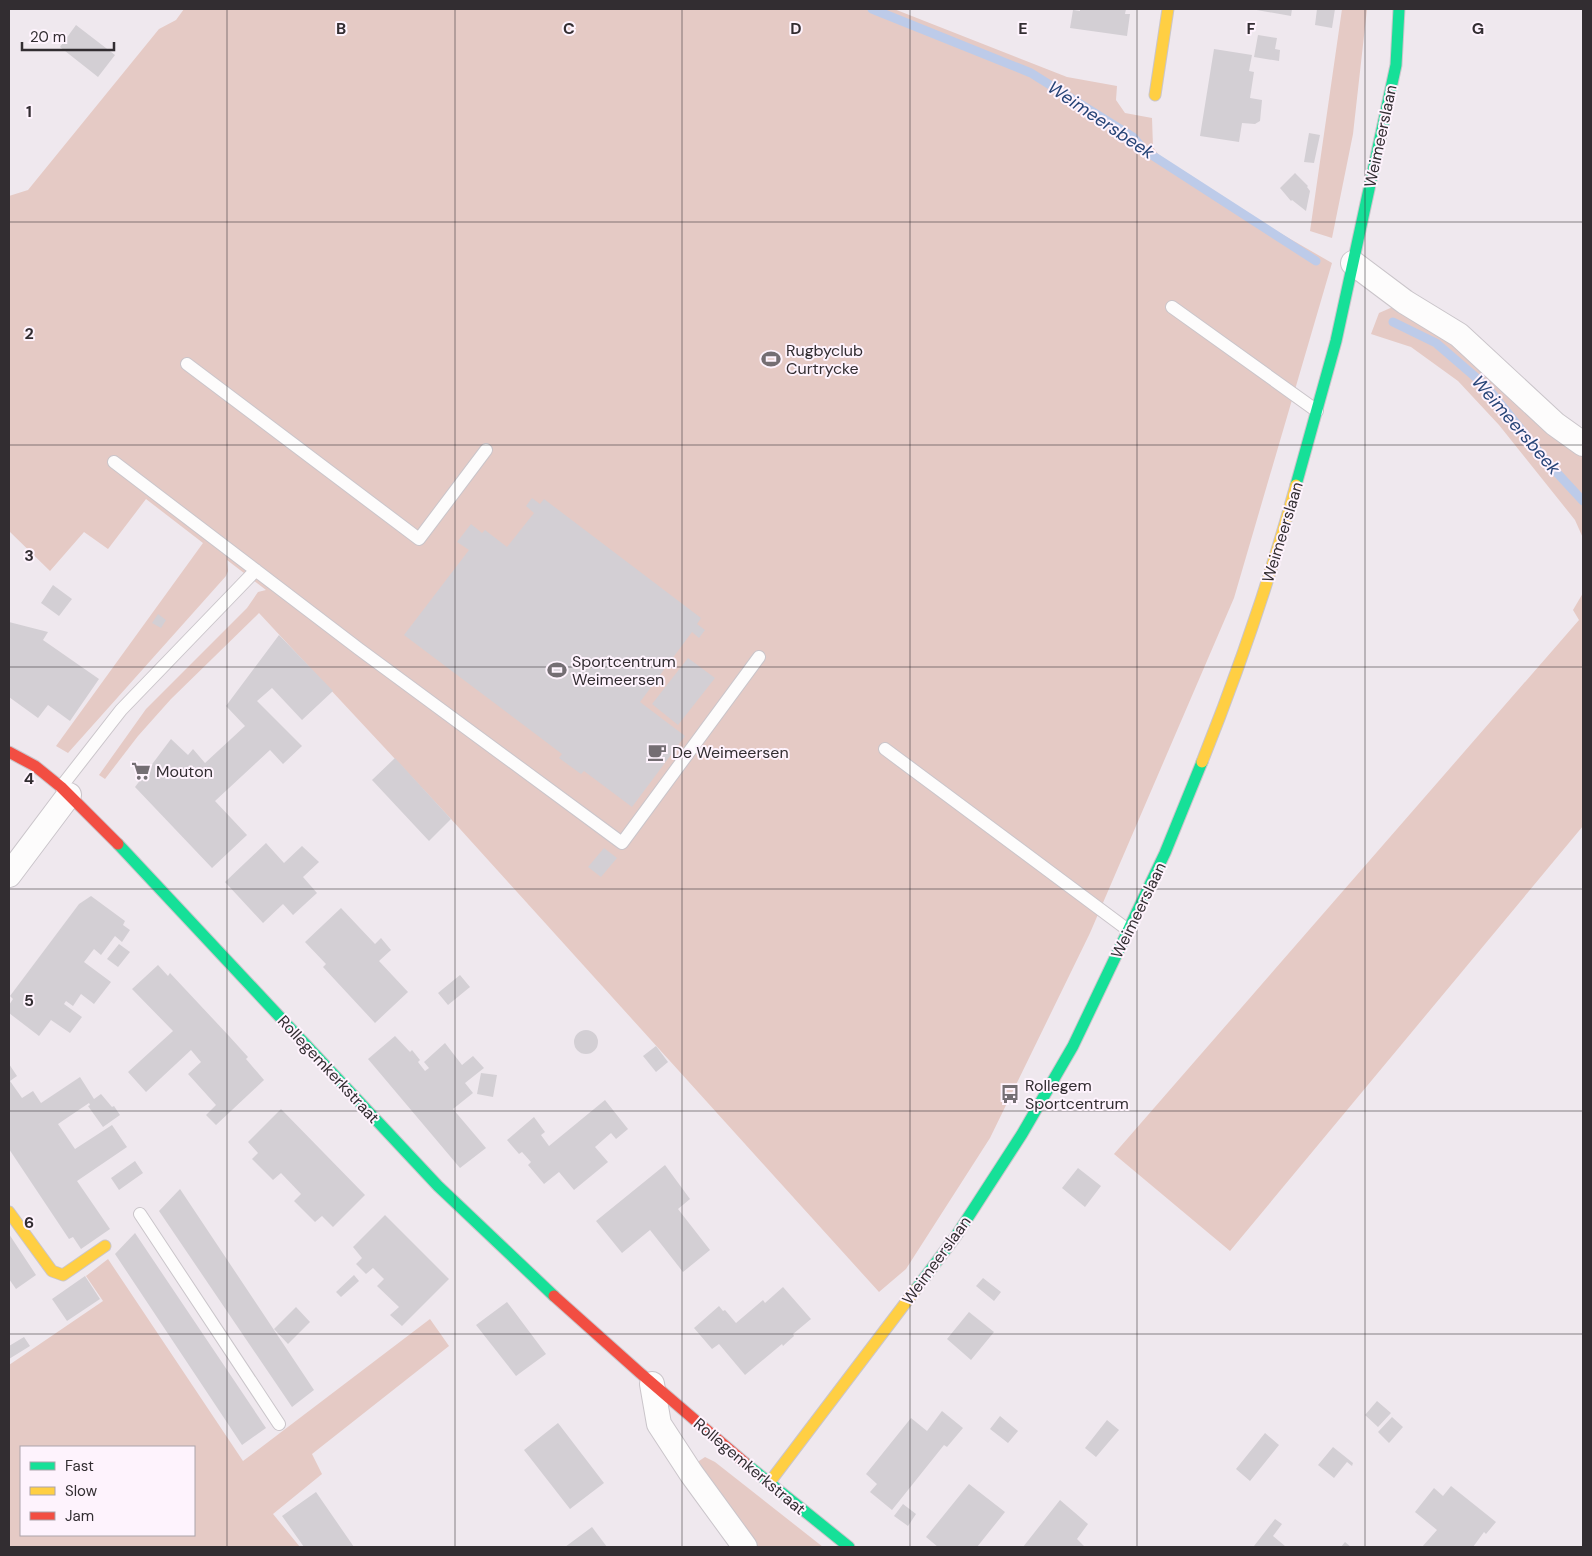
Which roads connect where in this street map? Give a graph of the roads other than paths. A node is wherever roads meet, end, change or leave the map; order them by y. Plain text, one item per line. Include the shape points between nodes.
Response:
1 (1168, 9) edge
2 (1399, 9) edge
3 (1155, 95) dead end
4 (1353, 263) junction
5 (1172, 307) dead end
6 (187, 364) dead end
7 (1317, 411) junction
8 (1583, 444) edge
9 (486, 450) dead end
10 (114, 462) dead end
11 (256, 570) junction
12 (759, 657) dead end
13 (885, 749) dead end
14 (9, 752) edge
15 (65, 791) junction
16 (9, 875) edge
17 (1128, 930) junction
18 (9, 1212) edge
19 (140, 1214) dead end
20 (104, 1246) dead end
21 (652, 1384) junction
22 (279, 1424) dead end
23 (769, 1483) junction
24 (746, 1547) edge
25 (849, 1547) edge

1 - 3 street
2 - 4 street, Weimeerslaan via 1396,65
4 - 7 street, Weimeerslaan
4 - 8 street via 1459,335 1555,424
5 - 7 lane
6 - 9 lane via 419,539
7 - 17 street, Weimeerslaan via 1280,544 1226,702 1165,853
10 - 11 lane
11 - 12 lane via 622,843
11 - 15 lane via 121,710
13 - 17 lane
14 - 15 street, Rollegemkerkstraat via 35,766
15 - 16 street
15 - 21 street, Rollegemkerkstraat via 438,1186
17 - 23 street, Weimeerslaan via 1073,1046 1022,1134 961,1228
18 - 20 street via 52,1272 63,1275
19 - 22 lane
21 - 23 street, Rollegemkerkstraat
21 - 24 street, Rollegemkerkstraat via 659,1424
23 - 25 street, Rollegemkerkstraat

